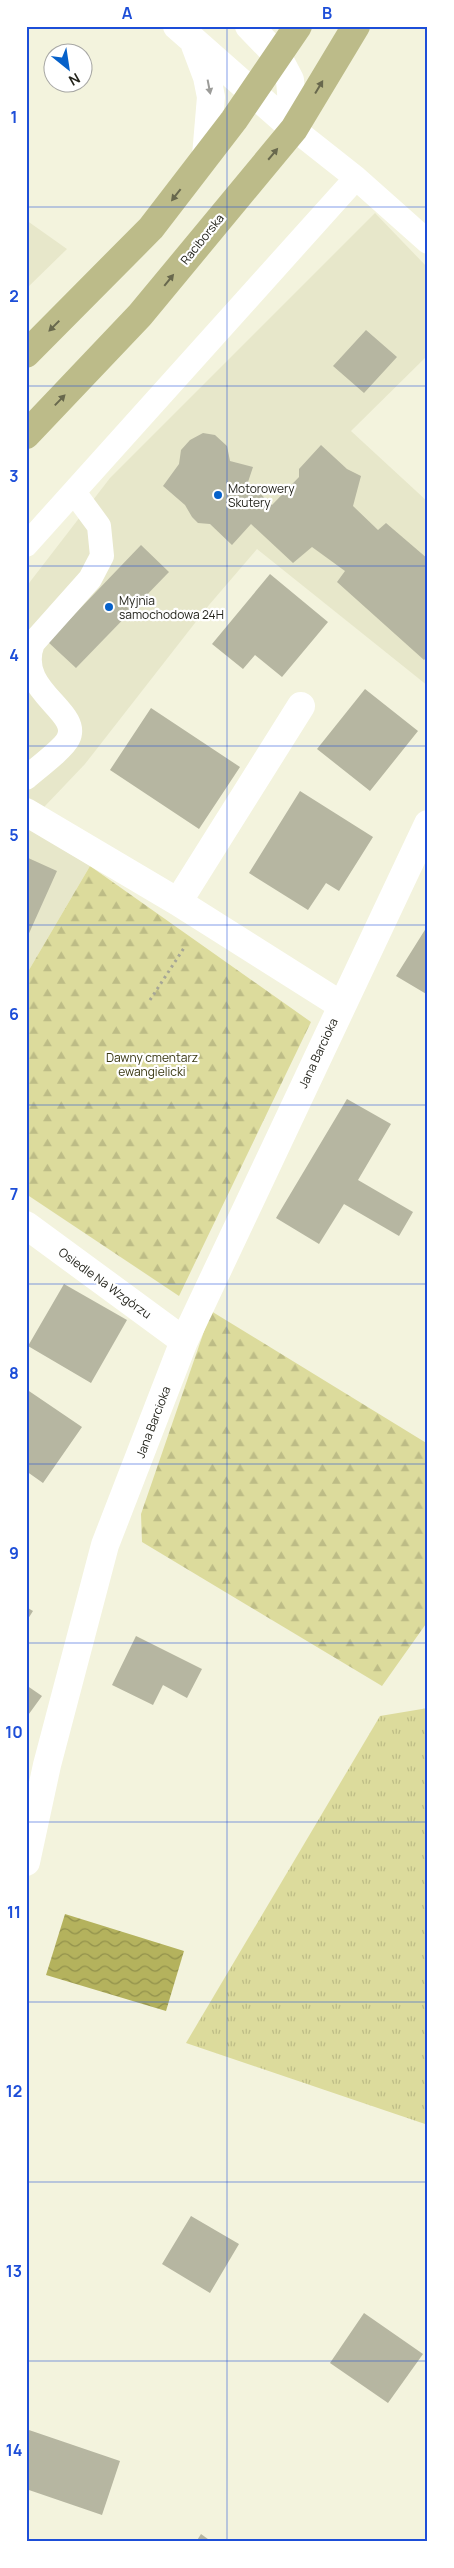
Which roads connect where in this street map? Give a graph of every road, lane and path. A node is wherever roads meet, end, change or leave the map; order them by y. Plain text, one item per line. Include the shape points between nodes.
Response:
1 (249, 26) edge
2 (298, 26) edge
3 (356, 26) edge
4 (185, 34) edge
5 (277, 55) junction
6 (252, 93) junction
7 (294, 129) junction
8 (206, 156) junction
9 (356, 178) junction
10 (428, 242) edge
11 (26, 354) edge
12 (26, 435) edge
13 (74, 492) junction
14 (26, 545) edge
15 (301, 706) dead end
16 (26, 778) edge
17 (26, 812) edge
18 (428, 824) edge
19 (178, 902) junction
20 (203, 918) junction
21 (150, 1000) dead end
22 (341, 1005) junction
23 (26, 1225) edge
24 (184, 1341) junction
25 (26, 1862) edge

1 - 5 street
2 - 5 main road
7 -> 3 main road, Raciborska
4 - 6 street
4 -> 8 street via 207,77 211,97
5 - 6 main road
5 - 7 street via 290,80
6 - 7 street
6 - 8 main road
7 - 9 lane
12 -> 7 main road, Raciborska via 140,315
8 -> 11 main road via 151,228
9 - 10 lane
9 - 13 lane
13 - 14 lane
13 - 16 lane via 99,526 102,556 90,579 33,643 28,655 32,678 63,713 70,726 68,739
15 - 19 street
17 - 19 street, Jana Barcioka
18 - 22 street, Jana Barcioka
19 - 20 street, Jana Barcioka
20 - 21 path
20 - 22 street, Jana Barcioka
22 - 24 street, Jana Barcioka
23 - 24 street, Osiedle Na Wzgórzu
24 - 25 street, Jana Barcioka via 105,1545 47,1765

